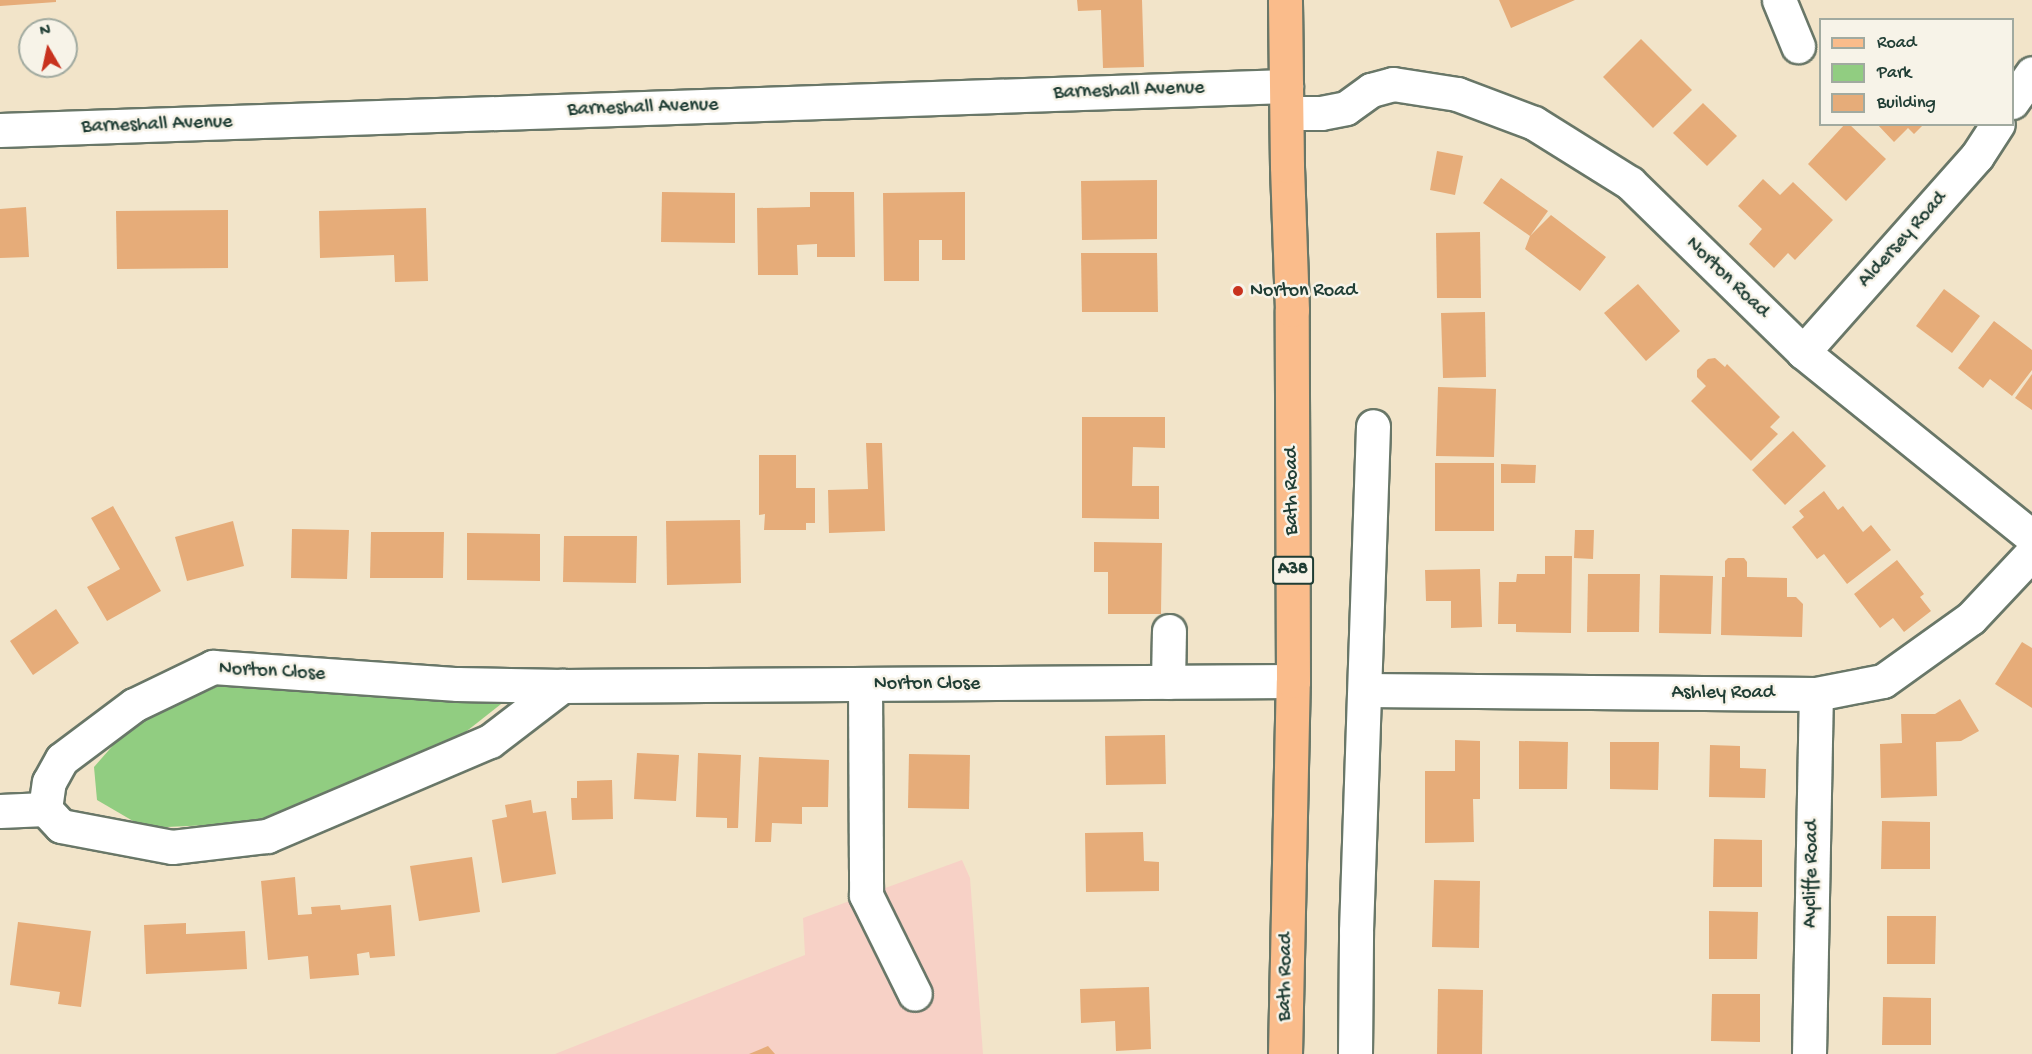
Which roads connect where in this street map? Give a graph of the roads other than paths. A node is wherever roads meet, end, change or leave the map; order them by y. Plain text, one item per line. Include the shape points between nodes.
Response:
1 (1285, 0) edge
2 (1779, 0) edge
3 (1798, 46) dead end
4 (2032, 72) edge
5 (1286, 100) junction
6 (2014, 100) edge
7 (1997, 126) edge
8 (0, 130) edge
9 (1803, 352) junction
10 (1373, 426) dead end
11 (2032, 537) edge
12 (2032, 553) edge
13 (1168, 631) dead end
14 (1293, 681) junction
15 (1168, 682) junction
16 (865, 684) junction
17 (562, 686) junction
18 (1365, 690) junction
19 (1816, 694) junction
20 (45, 809) junction
21 (0, 811) edge
22 (915, 994) dead end
23 (1285, 1054) edge
24 (1355, 1054) edge
25 (1809, 1054) edge

1 - 5 main road, Bath Road / A38
2 - 3 street
4 - 6 street
5 - 8 street, Barneshall Avenue
5 - 9 street, Norton Road via 1322,113 1346,108 1371,90 1393,84 1457,94 1534,123 1630,183
5 - 14 main road, Bath Road / A38 via 1292,310
7 - 9 street, Aldersey Road via 1977,156
9 - 11 street, Norton Road
10 - 18 street
12 - 19 street, Ashley Road via 1971,618 1882,681
13 - 15 street
14 - 15 street, Norton Close
14 - 23 main road, Bath Road / A38
15 - 16 street, Norton Close
16 - 17 street, Norton Close
16 - 22 street via 866,896
17 - 20 street via 490,741 267,836 172,847 62,826
17 - 20 street, Norton Close via 457,684 213,667 134,705 62,759 49,782
18 - 19 street, Ashley Road
18 - 24 street
19 - 25 street, Aycliffe Road
20 - 21 street

